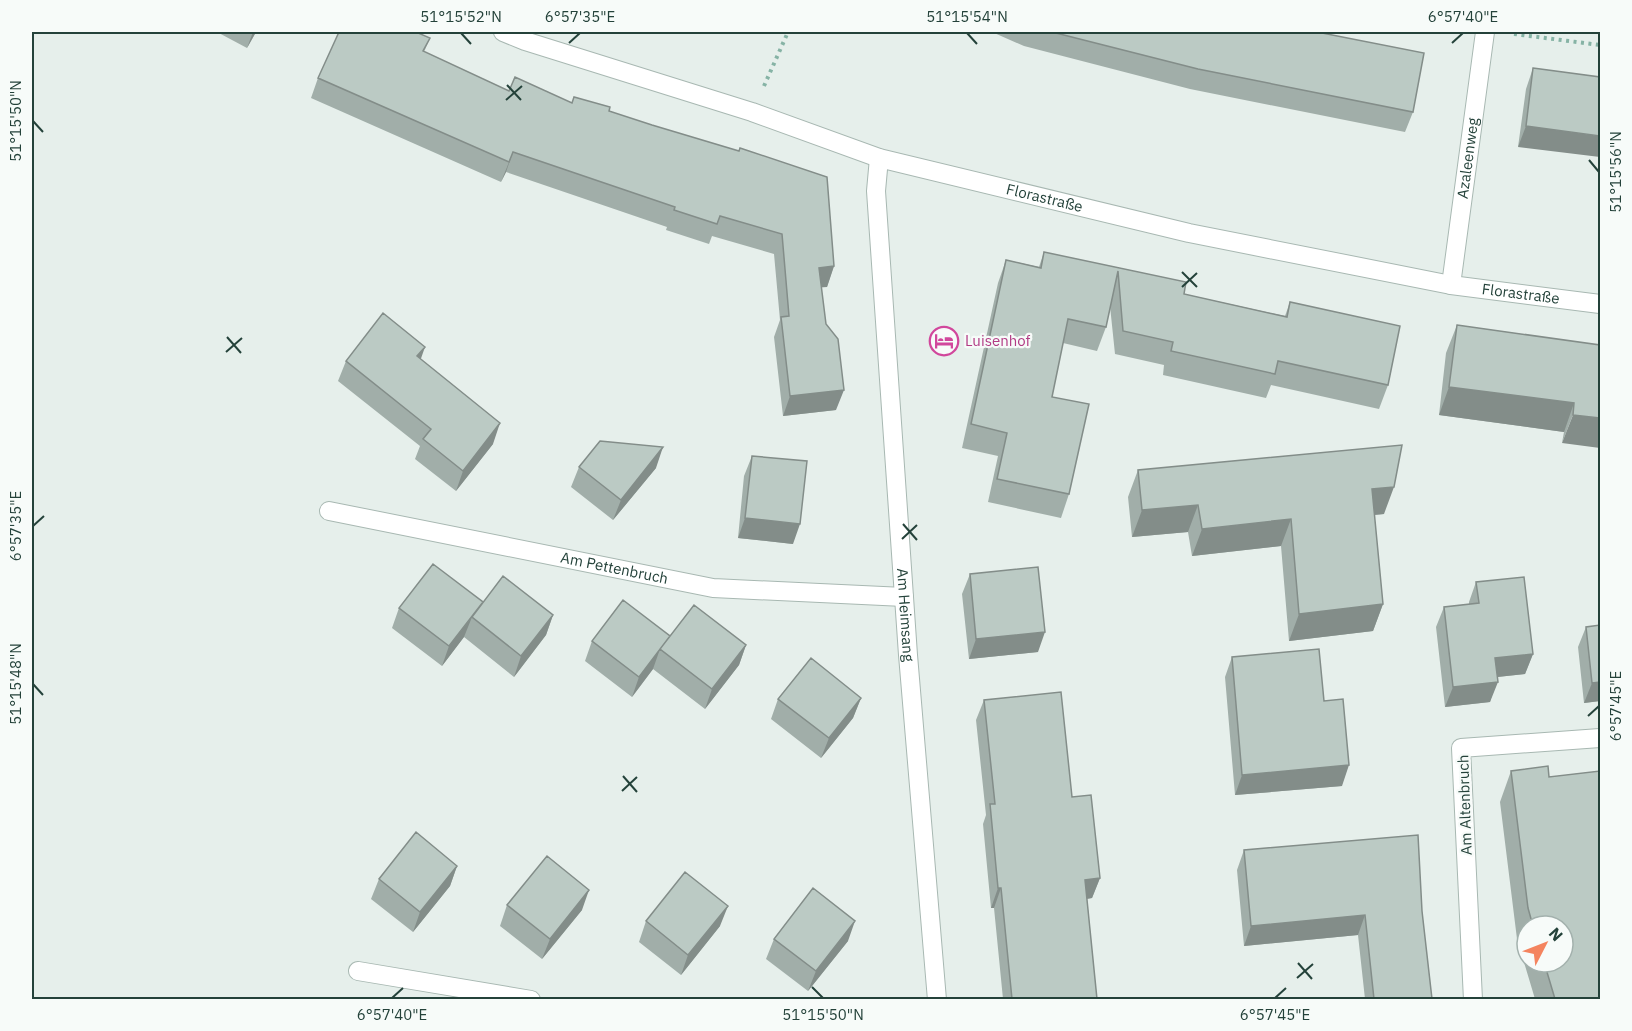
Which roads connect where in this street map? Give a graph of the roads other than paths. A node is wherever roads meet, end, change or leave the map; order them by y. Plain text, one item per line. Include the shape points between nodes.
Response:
1 (503, 32) edge
2 (1485, 32) edge
3 (879, 158) junction
4 (1451, 285) junction
5 (1600, 304) edge
6 (329, 511) dead end
7 (904, 597) junction
8 (1600, 738) edge
9 (358, 971) dead end
10 (531, 999) edge
11 (937, 999) edge
12 (1473, 999) edge

1 - 3 street, Florastraße via 752,112
2 - 4 street, Azaleenweg
3 - 4 street, Florastraße via 1188,233
3 - 7 street, Am Heimsang via 876,191
4 - 5 street, Florastraße
6 - 7 street, Am Pettenbruch via 714,588
7 - 11 street, Am Heimsang
8 - 12 street, Am Altenbruch via 1461,748
9 - 10 street

